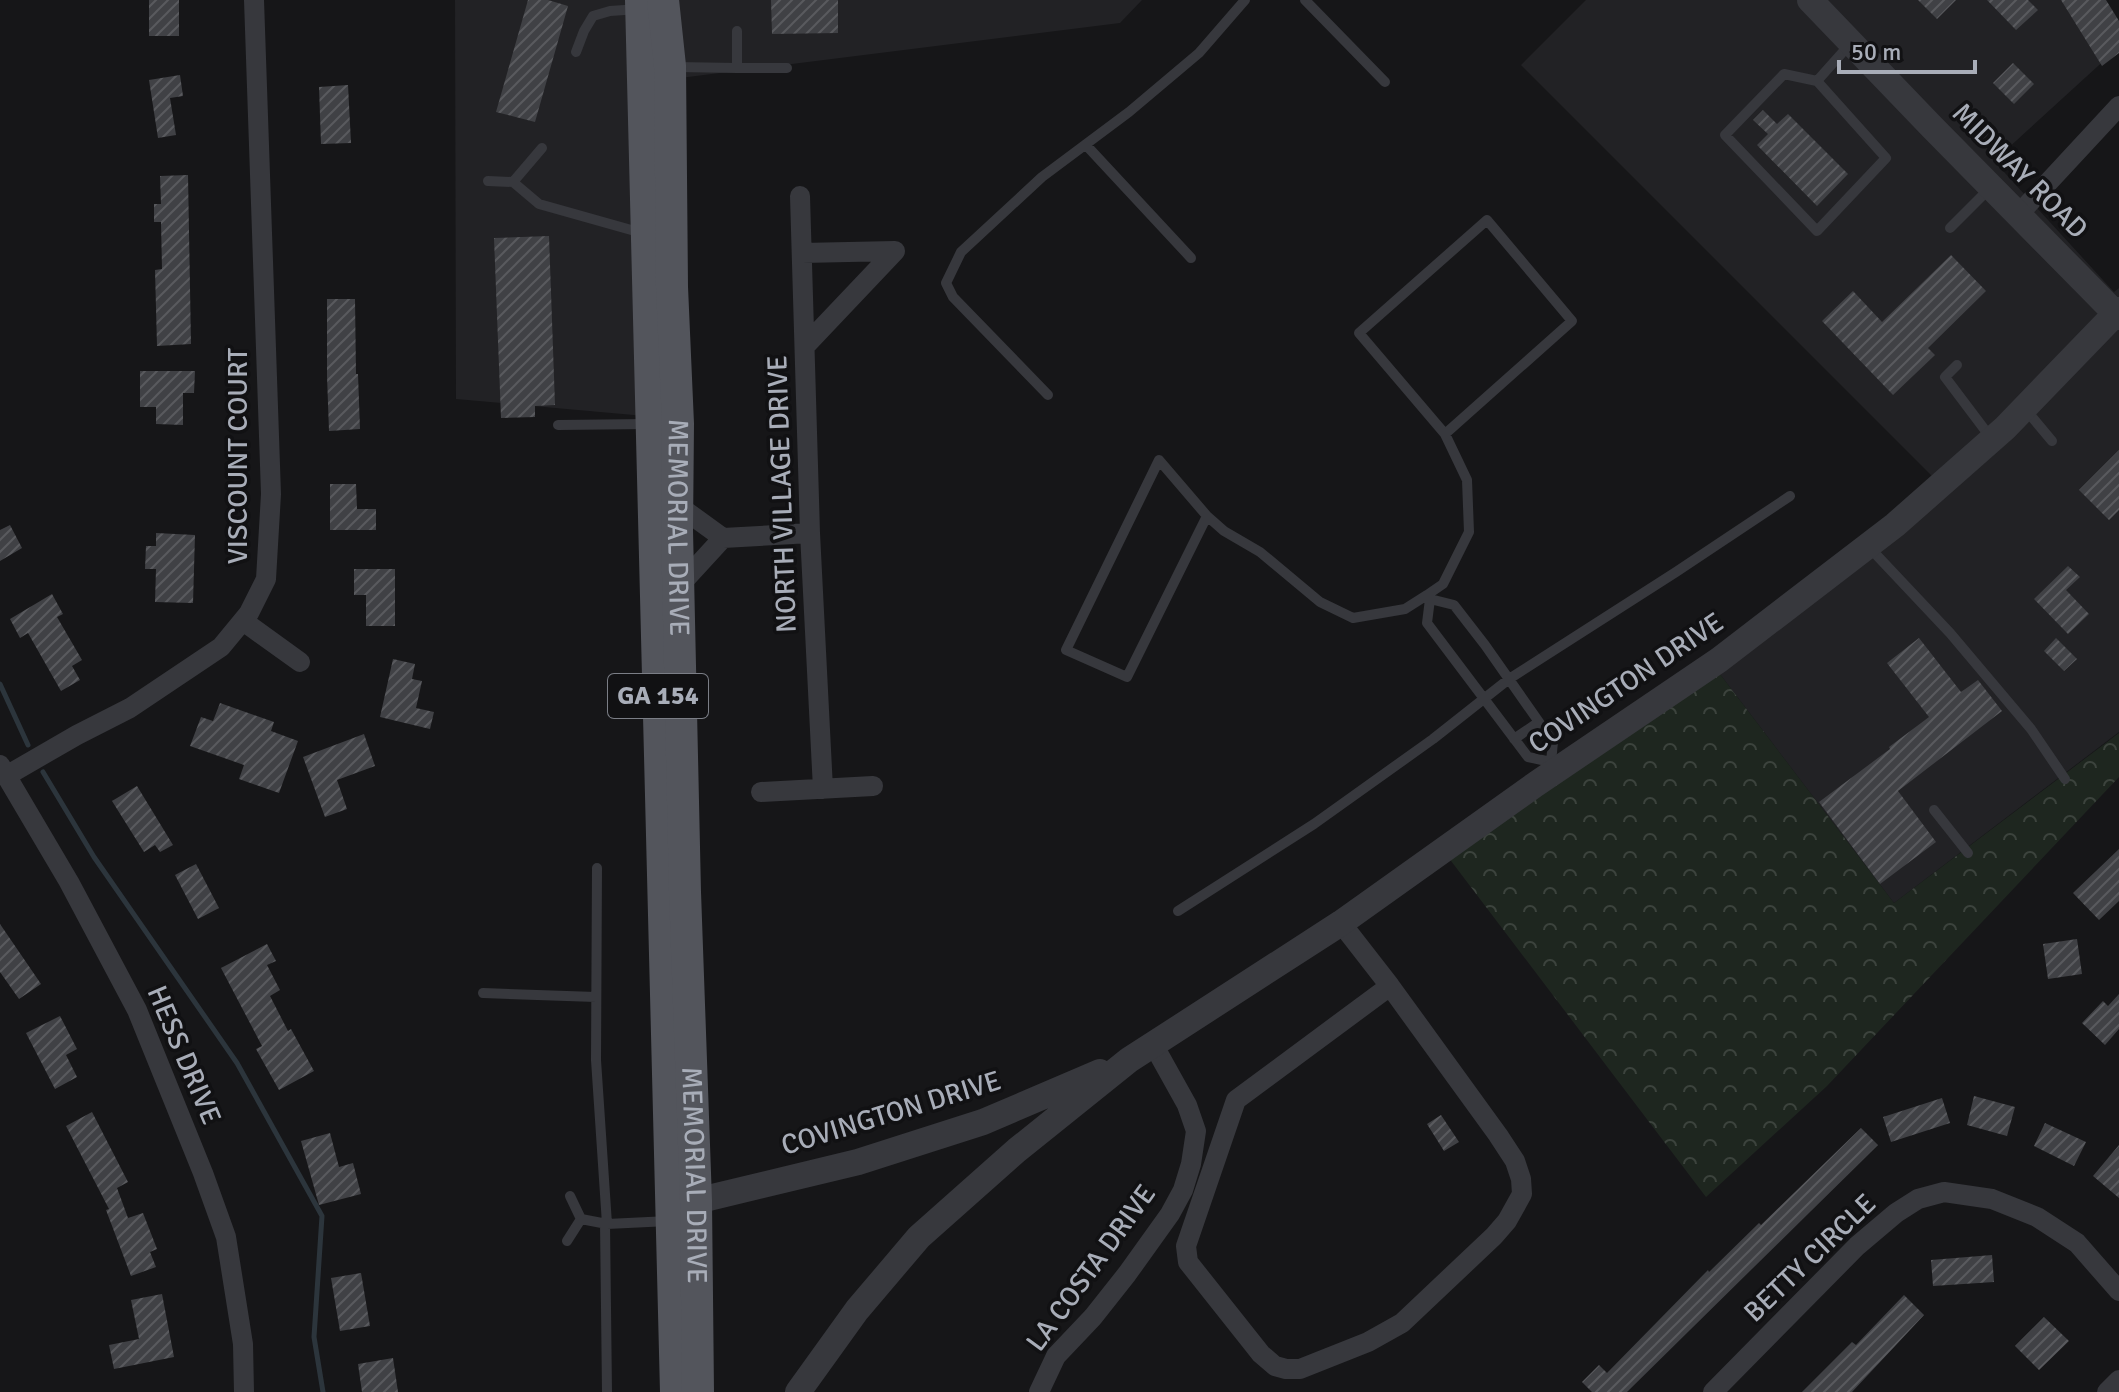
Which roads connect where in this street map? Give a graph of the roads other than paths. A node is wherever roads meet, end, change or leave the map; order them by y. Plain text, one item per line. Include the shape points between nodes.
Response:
1 (254, 0) edge
2 (1245, 0) edge
3 (1305, 0) edge
4 (648, 3) edge
5 (1819, 3) edge
6 (737, 31) dead end
7 (1851, 42) junction
8 (576, 52) dead end
9 (670, 66) junction
10 (737, 68) junction
11 (787, 68) dead end
12 (1817, 81) junction
13 (1385, 82) dead end
14 (2119, 106) edge
15 (1086, 145) junction
16 (542, 148) dead end
17 (488, 181) dead end
18 (513, 182) junction
19 (1991, 187) junction
20 (800, 196) dead end
21 (2018, 215) junction
22 (1950, 228) dead end
23 (647, 235) junction
24 (802, 253) junction
25 (1191, 258) dead end
26 (2118, 313) edge
27 (805, 346) junction
28 (1957, 365) dead end
29 (1048, 395) dead end
30 (2024, 408) junction
31 (652, 424) junction
32 (558, 425) dead end
33 (1445, 434) junction
34 (1993, 440) junction
35 (2052, 441) dead end
36 (1790, 496) dead end
37 (676, 504) junction
38 (1207, 516) junction
39 (810, 533) junction
40 (723, 538) junction
41 (1868, 546) junction
42 (678, 587) junction
43 (1429, 597) junction
44 (243, 621) junction
45 (300, 662) dead end
46 (1509, 679) junction
47 (1483, 698) junction
48 (1539, 722) junction
49 (1514, 739) junction
50 (1554, 766) junction
51 (3, 771) edge
52 (2065, 779) dead end
53 (873, 786) dead end
54 (823, 789) junction
55 (761, 792) dead end
56 (1934, 810) dead end
57 (1968, 853) dead end
58 (597, 868) dead end
59 (1178, 911) dead end
60 (1341, 923) junction
61 (1390, 986) junction
62 (483, 993) dead end
63 (596, 997) junction
64 (1153, 1044) junction
65 (1129, 1060) junction
66 (570, 1196) dead end
67 (696, 1201) junction
68 (581, 1219) junction
69 (671, 1221) junction
70 (606, 1223) junction
71 (567, 1241) dead end
72 (2119, 1291) edge
73 (2119, 1380) edge
74 (244, 1392) edge
75 (607, 1392) edge
76 (676, 1392) edge
77 (698, 1392) edge
78 (798, 1392) edge
79 (1039, 1392) edge
80 (1713, 1392) edge
81 (2107, 1392) edge

1 - 44 street, VISCOUNT COURT via 271,494 266,579
2 - 15 lane via 1199,53
3 - 13 lane
4 - 8 lane via 593,16
4 - 9 main road, MEMORIAL DRIVE / GA 154
4 - 23 main road, MEMORIAL DRIVE / GA 154
5 - 7 street, MIDWAY ROAD
6 - 10 lane
7 - 12 lane
7 - 19 street, MIDWAY ROAD
9 - 10 lane
9 - 37 main road, MEMORIAL DRIVE / GA 154
10 - 11 lane
12 - 12 lane via 1886,158 1817,231 1725,135 1784,74
14 - 21 street
15 - 25 lane
15 - 29 lane via 1042,177 961,252 946,283 953,297
16 - 18 lane
17 - 18 lane
18 - 23 lane via 539,204
19 - 21 street, MIDWAY ROAD
19 - 22 lane
20 - 24 street, NORTH VILLAGE DRIVE
21 - 26 street, MIDWAY ROAD
23 - 31 main road, MEMORIAL DRIVE / GA 154
24 - 27 street, NORTH VILLAGE DRIVE
24 - 27 street via 895,251
26 - 30 street, COVINGTON DRIVE
27 - 39 street, NORTH VILLAGE DRIVE
28 - 34 lane via 1945,377
30 - 34 street, COVINGTON DRIVE
30 - 35 lane
31 - 32 lane
31 - 69 main road, MEMORIAL DRIVE / GA 154
33 - 33 lane via 1572,321 1487,220 1359,333
33 - 43 lane via 1467,480 1469,532 1443,584
34 - 41 street, COVINGTON DRIVE
36 - 46 lane
37 - 40 street
37 - 42 main road, MEMORIAL DRIVE / GA 154
38 - 38 lane via 1159,460 1066,650 1127,677
38 - 43 lane via 1320,602 1353,618 1405,609
39 - 40 street
39 - 54 street, NORTH VILLAGE DRIVE
40 - 42 street
41 - 50 street, COVINGTON DRIVE via 1719,660
41 - 52 lane via 1950,633 2031,729
42 - 67 main road, MEMORIAL DRIVE / GA 154
43 - 46 lane via 1454,605
43 - 47 lane via 1427,623
44 - 45 street
44 - 51 street, VISCOUNT COURT via 221,647 130,708
46 - 47 lane
46 - 48 lane
47 - 49 lane
47 - 59 lane via 1314,824
48 - 49 lane
48 - 50 lane via 1553,742
49 - 50 lane via 1528,757
50 - 60 street, COVINGTON DRIVE
51 - 74 street, HESS DRIVE via 137,1010 203,1173 226,1237 243,1344
53 - 54 street
54 - 55 street
56 - 57 lane
58 - 63 lane
60 - 61 street
60 - 64 street, COVINGTON DRIVE
61 - 61 street via 1515,1161 1522,1194 1494,1236 1402,1323 1300,1369 1275,1366 1188,1262 1186,1246 1236,1100
62 - 63 lane
63 - 70 lane
64 - 65 street, COVINGTON DRIVE
64 - 79 street, LA COSTA DRIVE via 1196,1131 1183,1190 1127,1274 1056,1356
65 - 67 street, COVINGTON DRIVE via 983,1122 858,1162
65 - 78 street, COVINGTON DRIVE via 919,1237
66 - 68 lane
67 - 69 street, COVINGTON DRIVE
67 - 77 main road, MEMORIAL DRIVE / GA 154
68 - 70 lane
68 - 71 lane
69 - 70 lane
69 - 76 main road, MEMORIAL DRIVE / GA 154
70 - 75 lane
72 - 80 street, BETTY CIRCLE via 2077,1243 2037,1217 1992,1199 1944,1192 1918,1199 1867,1238
73 - 81 street

